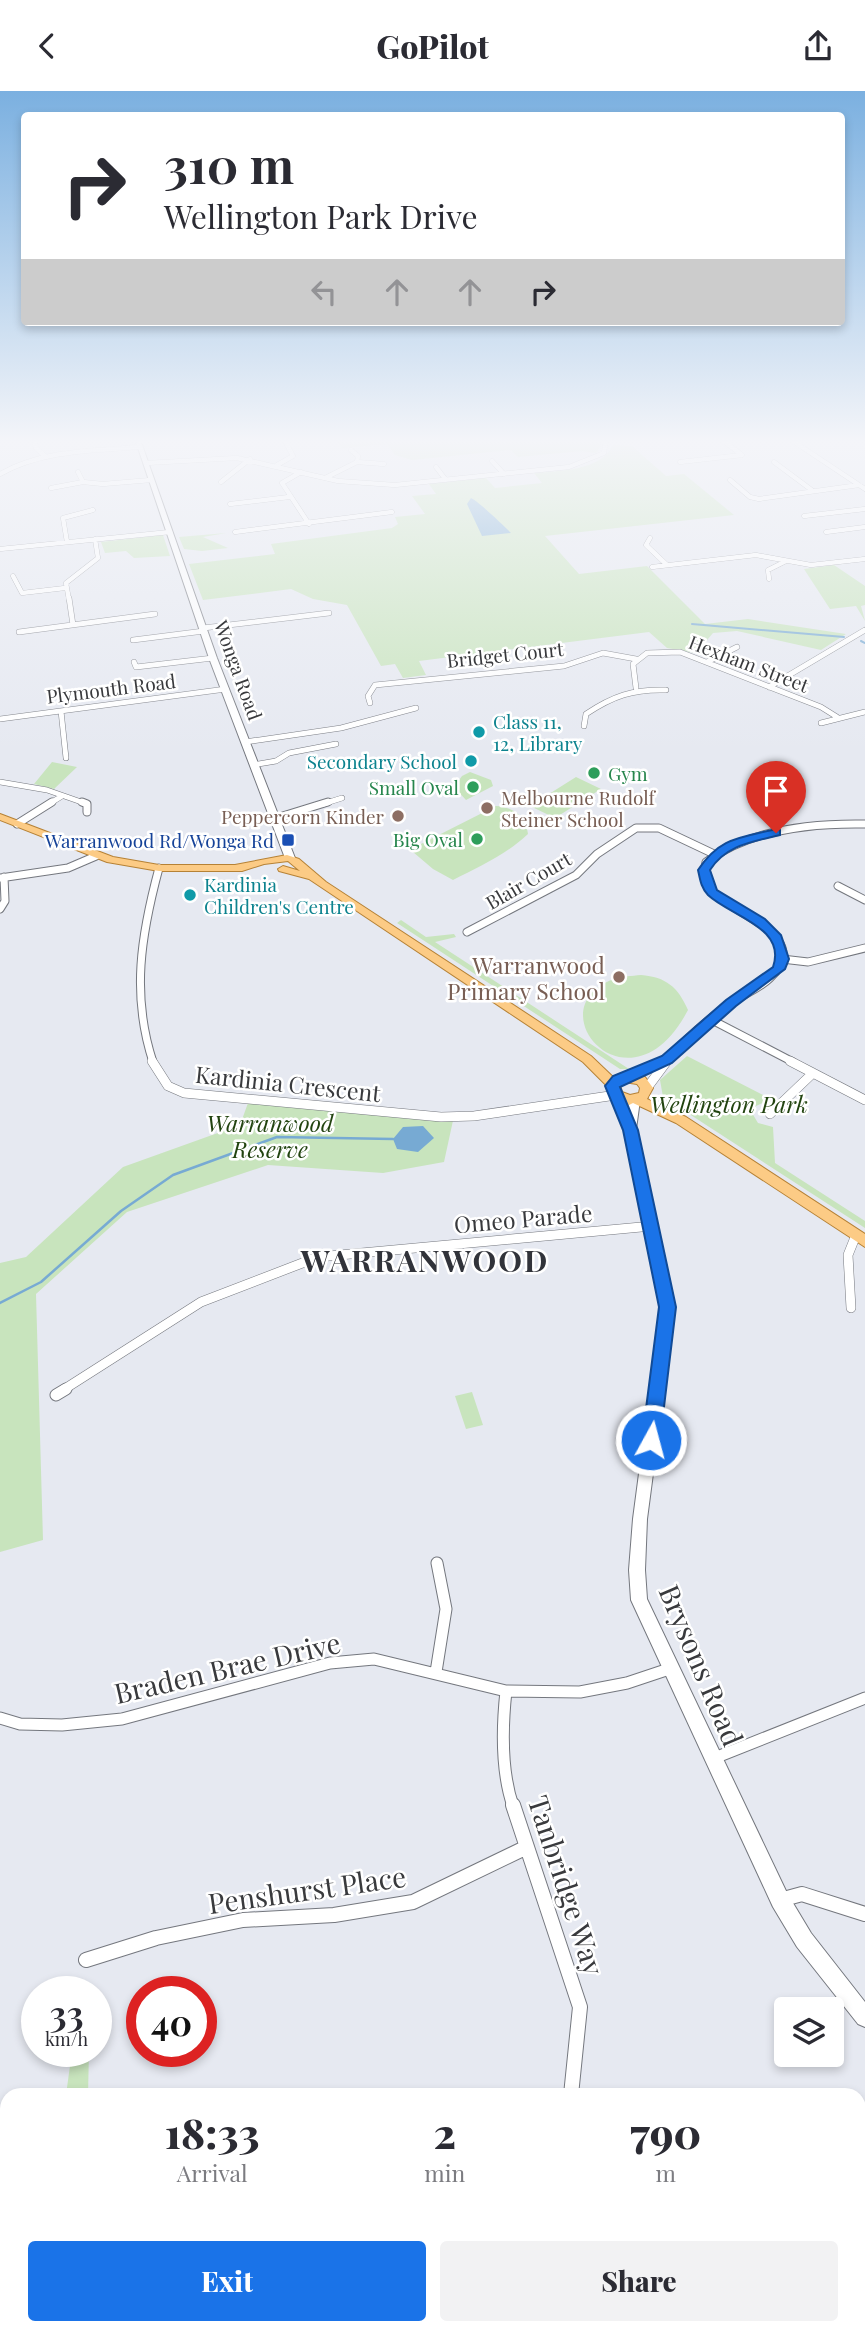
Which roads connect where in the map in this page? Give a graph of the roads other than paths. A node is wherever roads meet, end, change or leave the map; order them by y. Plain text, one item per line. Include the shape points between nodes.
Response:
1 (51, 544) edge
2 (96, 544) edge
3 (174, 544) edge
4 (647, 544) edge
5 (0, 549) edge
6 (865, 559) edge
7 (786, 561) junction
8 (667, 565) junction
9 (652, 567) dead end
10 (13, 576) dead end
11 (769, 579) dead end
12 (65, 588) junction
13 (329, 613) dead end
14 (155, 614) dead end
15 (73, 625) junction
16 (203, 629) junction
17 (865, 630) edge
18 (19, 632) dead end
19 (133, 640) dead end
20 (737, 647) dead end
21 (213, 658) junction
22 (636, 659) junction
23 (134, 662) dead end
24 (707, 662) junction
25 (769, 687) junction
26 (636, 688) junction
27 (226, 689) junction
28 (666, 690) dead end
29 (370, 703) dead end
30 (416, 708) dead end
31 (61, 711) junction
32 (865, 712) edge
33 (836, 717) junction
34 (0, 719) edge
35 (821, 723) dead end
36 (584, 726) dead end
37 (245, 742) junction
38 (336, 744) dead end
39 (66, 758) dead end
40 (253, 765) junction
41 (0, 782) edge
42 (62, 796) junction
43 (342, 798) dead end
44 (87, 813) dead end
45 (0, 817) edge
46 (273, 819) junction
47 (17, 824) junction
48 (865, 824) edge
49 (715, 854) junction
50 (96, 856) junction
51 (282, 863) junction
52 (159, 867) junction
53 (2, 878) edge
54 (838, 886) dead end
55 (865, 900) edge
56 (0, 909) edge
57 (467, 932) dead end
58 (865, 948) edge
59 (782, 959) junction
60 (712, 1020) junction
61 (587, 1059) junction
62 (667, 1060) junction
63 (813, 1073) junction
64 (629, 1077) junction
65 (615, 1091) junction
66 (641, 1094) junction
67 (865, 1100) edge
68 (770, 1114) dead end
69 (631, 1130) junction
70 (652, 1226) junction
71 (860, 1238) edge
72 (851, 1308) dead end
73 (55, 1395) dead end
74 (437, 1563) dead end
75 (669, 1669) junction
76 (436, 1672) junction
77 (506, 1691) junction
78 (865, 1698) edge
79 (0, 1718) edge
80 (712, 1759) junction
81 (527, 1847) junction
82 (780, 1900) junction
83 (865, 1914) edge
84 (86, 1960) dead end
85 (865, 2017) edge
86 (572, 2088) edge

1 - 5 street
2 - 12 street via 98,558 70,577
3 - 16 main road, Wonga Road
4 - 8 street
6 - 7 street via 811,565
7 - 8 street via 756,555
7 - 11 street via 768,570
8 - 9 street
10 - 12 street via 22,593
12 - 15 street
13 - 16 street
14 - 15 street
15 - 18 street
16 - 19 street
16 - 21 main road, Wonga Road
17 - 25 street
20 - 24 street
21 - 23 street via 136,667
21 - 27 main road, Wonga Road
22 - 24 street, Hexham Street via 670,651
22 - 26 street
22 - 29 street, Bridget Court via 603,653 564,666 375,685 368,696
24 - 25 street, Hexham Street
25 - 33 street, Hexham Street
26 - 28 street
26 - 36 street via 611,695 586,714
27 - 31 street, Plymouth Road
27 - 37 main road, Wonga Road
30 - 37 street via 341,728
31 - 34 street, Plymouth Road
31 - 39 street
32 - 33 street
33 - 35 street
37 - 40 main road, Wonga Road
38 - 40 street
40 - 46 main road, Wonga Road
41 - 42 street
42 - 44 street via 86,804
42 - 47 street
43 - 46 street
45 - 47 main road
46 - 51 main road, Wonga Road
47 - 50 main road
48 - 49 street via 760,835
49 - 57 street, Blair Court via 659,828 636,828 597,854 576,875
49 - 59 street via 704,870 707,884 724,901 769,929
50 - 52 main road
50 - 53 street via 68,868
51 - 52 main road
51 - 61 main road via 315,879
52 - 65 street, Kardinia Crescent via 139,965 147,1045 168,1086 215,1096 441,1117 474,1116
53 - 56 street via 5,901
54 - 55 street
58 - 59 street via 808,963
59 - 60 street via 771,978 747,990
60 - 62 street
60 - 63 street
61 - 64 main road
61 - 65 main road
62 - 64 street
62 - 66 street
63 - 67 street
63 - 68 street
64 - 65 main road
64 - 66 main road via 641,1080
65 - 66 main road
65 - 69 main road, Brysons Road
66 - 69 main road, Brysons Road
66 - 71 main road
69 - 70 main road, Brysons Road
70 - 73 street, Omeo Parade via 318,1257 201,1302
70 - 75 main road, Brysons Road via 668,1307 640,1519 637,1588
71 - 72 street via 848,1255
74 - 76 street via 446,1609
75 - 77 street, Braden Brae Drive via 580,1692
75 - 80 main road, Brysons Road
76 - 77 street, Braden Brae Drive
76 - 79 street, Braden Brae Drive via 374,1659 330,1663 122,1719 62,1725 20,1724
77 - 81 street, Tanbridge Way via 503,1722 508,1791
78 - 80 street
80 - 82 main road, Brysons Road
81 - 84 street, Penshurst Place via 413,1902 334,1915 243,1920 156,1938
81 - 86 street, Tanbridge Way via 580,2007
82 - 83 street via 802,1894
82 - 85 main road, Brysons Road via 804,1940

